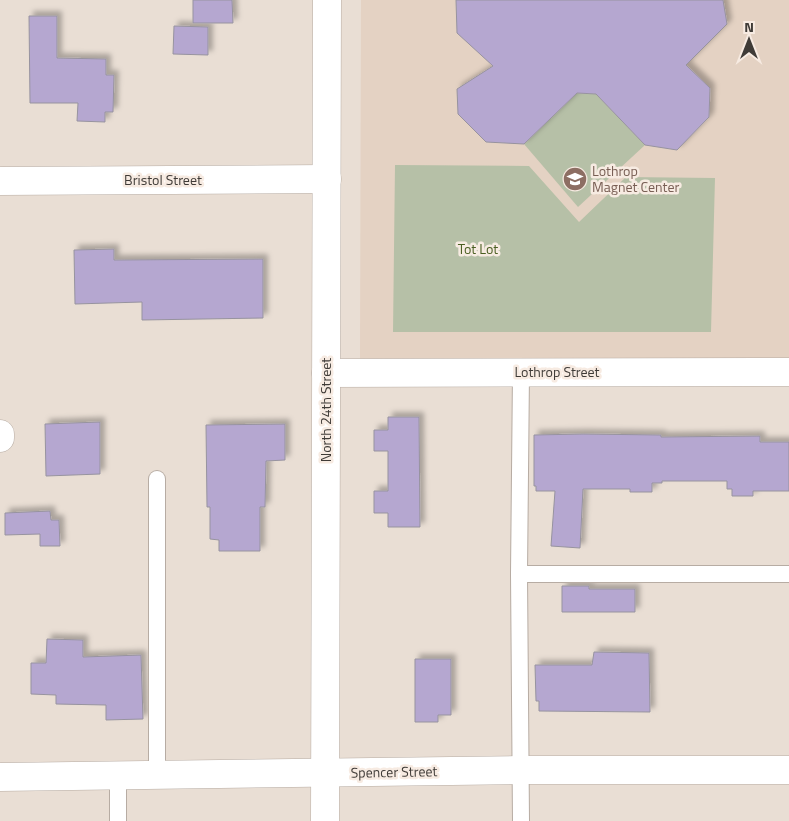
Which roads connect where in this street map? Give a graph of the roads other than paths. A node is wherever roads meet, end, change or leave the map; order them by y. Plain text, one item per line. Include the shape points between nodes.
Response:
1 (327, 0) edge
2 (327, 179) junction
3 (0, 181) edge
4 (521, 372) junction
5 (789, 372) edge
6 (326, 373) junction
7 (0, 434) edge
8 (0, 438) edge
9 (156, 479) dead end
10 (519, 574) junction
11 (789, 574) edge
12 (520, 770) junction
13 (789, 770) edge
14 (325, 773) junction
15 (118, 776) junction
16 (157, 776) junction
17 (0, 777) edge
18 (118, 821) edge
19 (325, 821) edge
20 (521, 821) edge

1 - 2 street, North 24th Street
2 - 3 street, Bristol Street
2 - 6 street, North 24th Street
4 - 5 street, Lothrop Street
4 - 6 street, Lothrop Street
4 - 10 lane
6 - 14 street, North 24th Street
7 - 8 street
9 - 16 lane
10 - 11 lane
10 - 12 lane
12 - 13 street, Spencer Street
12 - 14 street, Spencer Street
12 - 20 lane
14 - 16 street, Spencer Street
14 - 19 street, North 24th Street
15 - 16 street, Spencer Street
15 - 17 street, Spencer Street
15 - 18 lane

